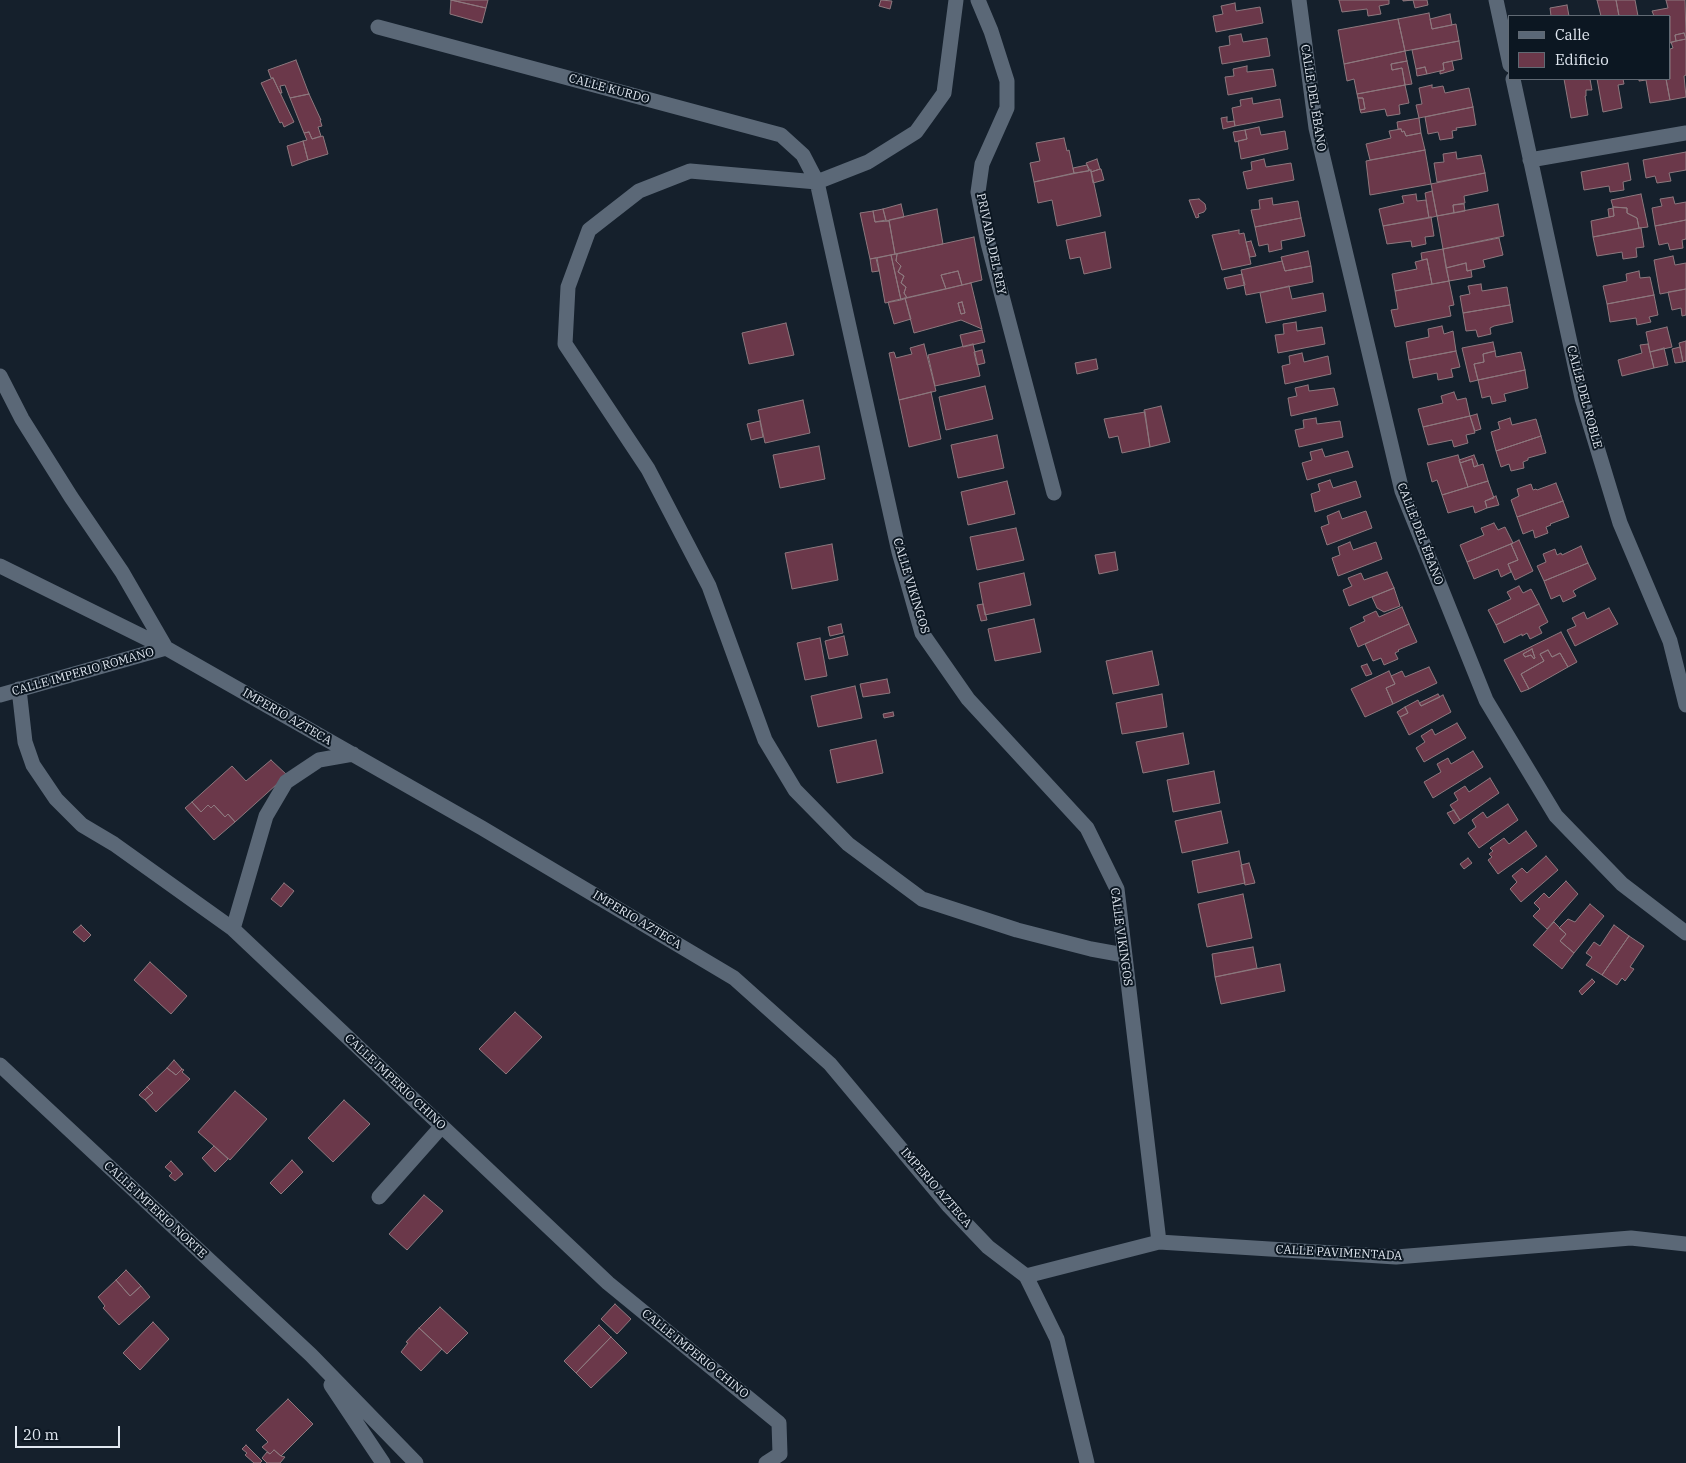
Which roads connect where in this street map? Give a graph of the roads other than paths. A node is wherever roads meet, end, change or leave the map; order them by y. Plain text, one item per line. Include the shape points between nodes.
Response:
1 (956, 0) edge
2 (978, 0) edge
3 (1300, 0) edge
4 (1496, 0) edge
5 (378, 27) dead end
6 (1508, 56) edge
7 (1513, 80) edge
8 (1686, 133) edge
9 (1530, 160) junction
10 (817, 182) junction
11 (0, 376) edge
12 (1054, 493) dead end
13 (0, 566) edge
14 (166, 648) junction
15 (19, 689) junction
16 (0, 695) edge
17 (1686, 705) edge
18 (353, 754) junction
19 (234, 929) junction
20 (1686, 933) edge
21 (1124, 955) junction
22 (0, 1065) edge
23 (442, 1126) junction
24 (379, 1197) dead end
25 (1158, 1242) junction
26 (1686, 1244) edge
27 (1026, 1276) junction
28 (311, 1354) junction
29 (383, 1463) edge
30 (416, 1463) edge
31 (766, 1463) edge
32 (1087, 1463) edge

1 - 10 street via 944,93 916,132 868,162
2 - 12 street, PRIVADA DEL REY via 1007,82 1007,108 982,164 978,192 988,243
3 - 20 street, CALLE DEL ÉBANO via 1316,128 1402,491 1486,700 1556,816 1622,884
4 - 6 street
5 - 10 street, CALLE KURDO via 781,135 803,155
7 - 9 street, CALLE DEL ROBLE
8 - 9 street
9 - 17 street, CALLE DEL ROBLE via 1582,398 1620,523 1670,641
10 - 21 street, CALLE VIKINGOS via 899,552 922,633 968,699 1087,828 1117,889
10 - 21 street via 690,170 639,191 589,230 568,287 565,344 648,469 710,586 765,740 795,790 848,844 922,899 1017,930
11 - 14 street via 22,419 122,572
13 - 14 street, IMPERIO AZTECA
14 - 15 street, CALLE IMPERIO ROMANO
14 - 18 street, IMPERIO AZTECA
15 - 16 street, CALLE IMPERIO ROMANO
15 - 19 street, CALLE IMPERIO CHINO via 25,742 33,765 56,799 82,825
18 - 19 street via 319,760 286,782 266,816
18 - 27 street, IMPERIO AZTECA via 734,978 830,1064 948,1205 988,1247
19 - 23 street, CALLE IMPERIO CHINO
21 - 25 street, CALLE VIKINGOS
22 - 28 street, CALLE IMPERIO NORTE
23 - 24 street
23 - 31 street, CALLE IMPERIO CHINO via 608,1282 779,1423 780,1454
25 - 26 street, CALLE PAVIMENTADA via 1396,1257 1631,1238
25 - 27 street, CALLE PAVIMENTADA
27 - 32 street, IMPERIO AZTECA via 1057,1339
28 - 29 street
28 - 30 street

